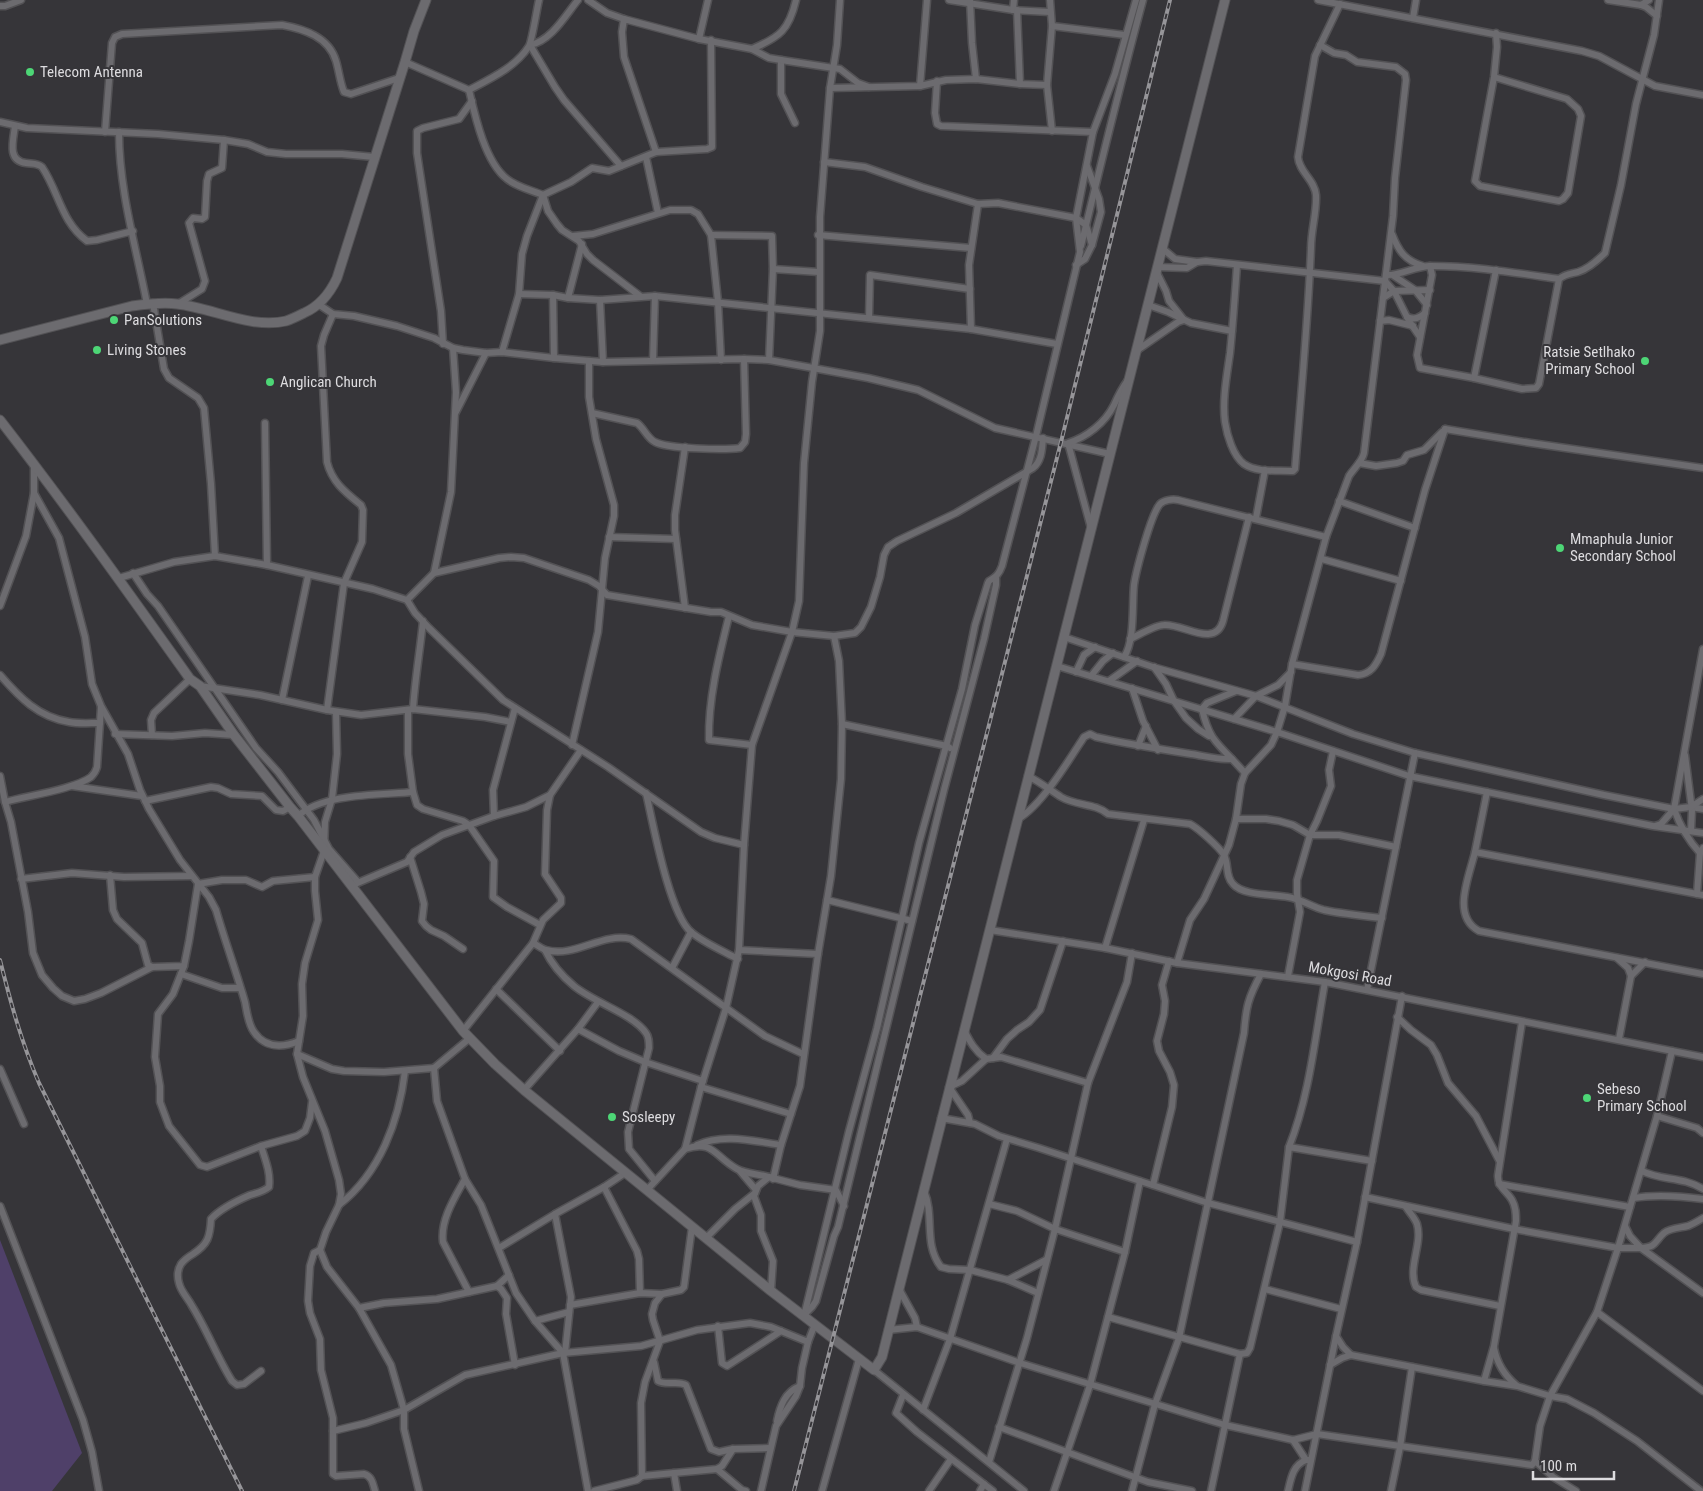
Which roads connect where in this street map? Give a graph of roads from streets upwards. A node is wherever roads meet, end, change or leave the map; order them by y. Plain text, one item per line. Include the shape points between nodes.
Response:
1 (21, 0) edge
2 (426, 0) edge
3 (539, 0) edge
4 (578, 0) edge
5 (588, 0) edge
6 (708, 0) edge
7 (796, 0) edge
8 (840, 0) edge
9 (927, 0) edge
10 (948, 0) edge
11 (1014, 0) edge
12 (1050, 0) edge
13 (1136, 0) edge
14 (1143, 0) edge
15 (1225, 0) edge
16 (1318, 0) edge
17 (1416, 0) edge
18 (1608, 0) edge
19 (1649, 0) edge
20 (1659, 0) edge
21 (970, 1) edge
22 (1622, 2) edge
23 (1340, 4) junction
24 (1640, 5) junction
25 (0, 6) edge
26 (1015, 10) junction
27 (1050, 12) junction
28 (1657, 16) junction
29 (1413, 18) junction
30 (624, 19) junction
31 (1052, 26) junction
32 (1496, 33) junction
33 (1125, 35) junction
34 (699, 39) junction
35 (711, 40) junction
36 (530, 45) junction
37 (1320, 45) junction
38 (752, 49) junction
39 (781, 60) junction
40 (405, 62) junction
41 (833, 68) junction
42 (1494, 77) junction
43 (399, 78) junction
44 (1641, 78) junction
45 (976, 79) junction
46 (938, 81) junction
47 (1020, 84) junction
48 (1047, 85) junction
49 (920, 86) junction
50 (869, 87) junction
51 (830, 88) junction
52 (469, 90) junction
53 (1703, 95) edge
54 (472, 101) junction
55 (0, 122) edge
56 (796, 123) dead end
57 (15, 126) junction
58 (1052, 131) junction
59 (105, 132) junction
60 (119, 132) junction
61 (1093, 132) junction
62 (224, 140) junction
63 (656, 152) junction
64 (374, 157) junction
65 (646, 157) junction
66 (824, 162) junction
67 (1087, 164) junction
68 (621, 166) junction
69 (1094, 188) junction
70 (543, 195) junction
71 (978, 204) junction
72 (658, 213) junction
73 (1076, 218) junction
74 (1086, 225) junction
75 (133, 231) junction
76 (1391, 232) junction
77 (711, 235) junction
78 (818, 235) junction
79 (573, 236) junction
80 (582, 244) junction
81 (1092, 246) junction
82 (971, 248) junction
83 (1162, 248) junction
84 (1080, 252) junction
85 (1196, 262) junction
86 (1076, 265) junction
87 (1237, 265) junction
88 (1427, 266) junction
89 (773, 269) junction
90 (1157, 269) junction
91 (1496, 270) junction
92 (820, 272) junction
93 (1310, 272) junction
94 (1394, 276) junction
95 (1385, 278) junction
96 (1559, 279) junction
97 (970, 288) junction
98 (1394, 290) junction
99 (1415, 290) junction
100 (1430, 290) junction
101 (518, 294) junction
102 (553, 295) junction
103 (640, 296) junction
104 (655, 296) junction
105 (568, 298) junction
106 (1383, 298) junction
107 (600, 300) junction
108 (718, 302) junction
109 (150, 303) junction
110 (178, 304) junction
111 (318, 304) junction
112 (1148, 305) junction
113 (1427, 306) junction
114 (772, 307) junction
115 (821, 312) junction
116 (333, 314) junction
117 (1425, 314) junction
118 (1407, 317) junction
119 (869, 318) junction
120 (1184, 320) junction
121 (1380, 321) junction
122 (1412, 326) junction
123 (1422, 326) junction
124 (971, 329) junction
125 (1232, 332) junction
126 (1420, 337) junction
127 (0, 340) edge
128 (443, 344) junction
129 (1057, 344) junction
130 (453, 348) junction
131 (1136, 351) junction
132 (502, 352) junction
133 (486, 353) junction
134 (554, 358) junction
135 (744, 359) junction
136 (653, 360) junction
137 (721, 360) junction
138 (769, 360) junction
139 (588, 361) junction
140 (603, 362) junction
141 (814, 369) junction
142 (1130, 377) junction
143 (1474, 378) junction
144 (592, 413) junction
145 (455, 414) junction
146 (0, 420) edge
147 (265, 423) dead end
148 (1445, 429) junction
149 (1040, 437) junction
150 (1068, 444) junction
151 (685, 447) junction
152 (1110, 454) junction
153 (1359, 463) junction
154 (34, 464) junction
155 (1703, 468) edge
156 (1265, 470) junction
157 (1027, 472) junction
158 (34, 493) junction
159 (1339, 501) junction
160 (1252, 518) junction
161 (1415, 528) junction
162 (1092, 529) junction
163 (609, 536) junction
164 (1326, 537) junction
165 (676, 539) junction
166 (215, 556) junction
167 (1322, 559) junction
168 (267, 565) junction
169 (434, 572) junction
170 (133, 573) junction
171 (308, 576) junction
172 (118, 578) junction
173 (996, 578) junction
174 (1401, 581) junction
175 (344, 583) junction
176 (603, 591) junction
177 (407, 600) junction
178 (0, 606) edge
179 (684, 608) junction
180 (729, 616) junction
181 (423, 621) junction
182 (792, 632) junction
183 (834, 636) junction
184 (1064, 637) junction
185 (1130, 639) junction
186 (1095, 647) junction
187 (1703, 649) edge
188 (1113, 653) junction
189 (1702, 656) edge
190 (1124, 657) junction
191 (1137, 661) junction
192 (1292, 664) junction
193 (1057, 666) junction
194 (1153, 667) junction
195 (1076, 672) junction
196 (1291, 672) junction
197 (0, 675) edge
198 (1091, 676) junction
199 (190, 679) junction
200 (1109, 681) junction
201 (200, 686) junction
202 (1132, 688) junction
203 (215, 689) junction
204 (1236, 691) junction
205 (1256, 696) junction
206 (282, 700) junction
207 (1174, 701) junction
208 (101, 706) junction
209 (1285, 706) junction
210 (515, 708) junction
211 (410, 709) junction
212 (1202, 709) junction
213 (327, 710) junction
214 (336, 712) junction
215 (1234, 719) junction
216 (511, 722) junction
217 (100, 723) junction
218 (842, 724) junction
219 (1146, 726) junction
220 (1277, 732) junction
221 (115, 734) junction
222 (152, 735) junction
223 (234, 735) junction
224 (1210, 736) junction
225 (572, 745) junction
226 (752, 745) junction
227 (946, 746) junction
228 (1138, 746) junction
229 (1684, 747) junction
230 (580, 750) junction
231 (954, 750) junction
232 (1158, 750) junction
233 (1333, 751) junction
234 (1415, 753) junction
235 (1232, 759) junction
236 (1245, 773) junction
237 (0, 776) edge
238 (1028, 776) junction
239 (1409, 776) junction
240 (71, 786) junction
241 (1049, 788) junction
242 (414, 792) junction
243 (1487, 792) junction
244 (646, 793) junction
245 (550, 795) junction
246 (143, 798) junction
247 (1703, 798) edge
248 (332, 799) junction
249 (5, 802) junction
250 (290, 807) junction
251 (1691, 807) junction
252 (1674, 809) junction
253 (1703, 809) edge
254 (302, 812) junction
255 (494, 816) junction
256 (1018, 818) junction
257 (1236, 819) junction
258 (1144, 820) junction
259 (469, 825) junction
260 (1653, 826) junction
261 (1682, 830) junction
262 (1691, 831) junction
263 (1703, 833) edge
264 (1310, 835) junction
265 (324, 839) junction
266 (744, 845) junction
267 (1396, 847) junction
268 (324, 851) junction
269 (1701, 851) edge
270 (1475, 852) junction
271 (1224, 855) junction
272 (410, 857) junction
273 (110, 875) junction
274 (192, 876) junction
275 (316, 877) junction
276 (21, 879) junction
277 (198, 884) junction
278 (354, 884) junction
279 (1700, 894) edge
280 (1298, 899) junction
281 (827, 900) junction
282 (1382, 918) junction
283 (901, 919) junction
284 (912, 921) junction
285 (540, 925) junction
286 (990, 930) junction
287 (691, 932) junction
288 (1063, 941) junction
289 (533, 942) junction
290 (1105, 948) junction
291 (463, 949) dead end
292 (545, 950) junction
293 (739, 950) junction
294 (1132, 953) junction
295 (818, 954) junction
296 (1617, 958) junction
297 (738, 959) junction
298 (1173, 962) junction
299 (1644, 962) junction
300 (184, 966) junction
301 (152, 967) junction
302 (672, 968) junction
303 (181, 974) junction
304 (1261, 974) junction
305 (1703, 974) edge
306 (1288, 976) junction
307 (1630, 976) junction
308 (1325, 982) junction
309 (240, 988) junction
310 (496, 989) junction
311 (1367, 990) junction
312 (1402, 996) junction
313 (598, 1002) junction
314 (726, 1008) junction
315 (1397, 1017) junction
316 (1522, 1022) junction
317 (578, 1029) junction
318 (964, 1030) junction
319 (466, 1035) junction
320 (1619, 1040) junction
321 (298, 1041) junction
322 (560, 1051) junction
323 (1672, 1051) junction
324 (297, 1054) junction
325 (804, 1054) junction
326 (1703, 1057) edge
327 (990, 1059) junction
328 (645, 1062) junction
329 (434, 1068) junction
330 (0, 1069) edge
331 (405, 1071) junction
332 (1088, 1083) junction
333 (702, 1084) junction
334 (949, 1087) junction
335 (524, 1090) junction
336 (312, 1102) junction
337 (791, 1114) junction
338 (1657, 1116) junction
339 (941, 1118) junction
340 (970, 1123) junction
341 (24, 1124) dead end
342 (1703, 1134) edge
343 (1007, 1139) junction
344 (696, 1145) junction
345 (781, 1145) junction
346 (261, 1146) junction
347 (1289, 1147) junction
348 (685, 1149) junction
349 (1071, 1158) junction
350 (1372, 1161) junction
351 (1500, 1161) junction
352 (739, 1170) junction
353 (1642, 1170) junction
354 (625, 1173) junction
355 (771, 1178) junction
356 (465, 1179) junction
357 (655, 1181) junction
358 (1140, 1181) junction
359 (1499, 1184) junction
360 (1153, 1185) junction
361 (604, 1187) junction
362 (1703, 1189) edge
363 (647, 1190) junction
364 (836, 1190) junction
365 (755, 1191) junction
366 (924, 1191) junction
367 (1365, 1197) junction
368 (1633, 1198) junction
369 (1703, 1199) edge
370 (1208, 1202) junction
371 (989, 1204) junction
372 (339, 1205) junction
373 (0, 1206) edge
374 (844, 1206) junction
375 (1406, 1207) junction
376 (1630, 1207) junction
377 (555, 1214) junction
378 (1703, 1218) edge
379 (1280, 1222) junction
380 (1625, 1225) junction
381 (692, 1227) junction
382 (1055, 1228) junction
383 (1514, 1229) junction
384 (706, 1238) junction
385 (1357, 1242) junction
386 (498, 1248) junction
387 (1618, 1248) junction
388 (1641, 1248) junction
389 (320, 1250) junction
390 (1125, 1252) junction
391 (1046, 1260) junction
392 (970, 1270) junction
393 (509, 1274) junction
394 (1008, 1280) junction
395 (497, 1286) junction
396 (899, 1289) junction
397 (1264, 1289) junction
398 (771, 1291) junction
399 (469, 1292) junction
400 (516, 1293) junction
401 (640, 1293) junction
402 (1038, 1293) junction
403 (1703, 1293) edge
404 (662, 1294) junction
405 (507, 1298) junction
406 (1500, 1306) junction
407 (359, 1308) junction
408 (570, 1308) junction
409 (1342, 1309) junction
410 (1597, 1312) junction
411 (805, 1315) junction
412 (1108, 1317) junction
413 (535, 1321) junction
414 (815, 1324) junction
415 (718, 1326) junction
416 (916, 1327) junction
417 (888, 1330) junction
418 (781, 1331) junction
419 (1336, 1336) junction
420 (1179, 1338) junction
421 (950, 1339) junction
422 (660, 1341) junction
423 (808, 1342) junction
424 (1494, 1346) junction
425 (564, 1353) junction
426 (1240, 1354) junction
427 (1351, 1355) junction
428 (859, 1359) junction
429 (653, 1361) junction
430 (1020, 1363) junction
431 (515, 1365) junction
432 (1330, 1365) junction
433 (1412, 1367) junction
434 (874, 1370) junction
435 (261, 1371) dead end
436 (1484, 1381) junction
437 (1090, 1385) junction
438 (1517, 1386) junction
439 (1703, 1391) edge
440 (903, 1395) junction
441 (1550, 1396) junction
442 (1155, 1404) junction
443 (404, 1410) junction
444 (923, 1410) junction
445 (1225, 1425) junction
446 (999, 1427) junction
447 (333, 1431) junction
448 (1317, 1434) junction
449 (1293, 1440) junction
450 (1400, 1446) junction
451 (770, 1448) junction
452 (733, 1449) junction
453 (1068, 1452) junction
454 (951, 1459) junction
455 (1308, 1460) junction
456 (1535, 1461) junction
457 (989, 1462) junction
458 (717, 1469) junction
459 (674, 1473) junction
460 (642, 1476) junction
461 (1136, 1478) junction
462 (984, 1484) junction
463 (99, 1489) edge
464 (108, 1491) edge
465 (375, 1491) edge
466 (419, 1491) edge
467 (588, 1491) edge
468 (594, 1491) edge
469 (677, 1491) edge
470 (746, 1491) edge
471 (761, 1491) edge
472 (822, 1491) edge
473 (929, 1491) edge
474 (980, 1491) edge
475 (993, 1491) edge
476 (1024, 1491) edge
477 (1054, 1491) edge
478 (1132, 1491) edge
479 (1192, 1491) edge
480 (1211, 1491) edge
481 (1288, 1491) edge
482 (1305, 1491) edge
483 (1392, 1491) edge
484 (1576, 1491) edge
485 (1701, 1491) edge

1 - 25 street
2 - 40 street
3 - 36 street
4 - 36 street via 546,39
5 - 30 street via 607,13
6 - 34 street
7 - 38 street via 791,19 782,32
8 - 41 street
9 - 49 street
10 - 21 street
11 - 26 street
12 - 27 street
13 - 33 street
14 - 69 street
15 - 83 street
16 - 23 street
17 - 29 street
18 - 22 street
19 - 24 street
20 - 28 street
21 - 26 street
21 - 45 street
22 - 24 street
23 - 29 street
23 - 37 street
24 - 28 street
26 - 27 street
26 - 47 street
27 - 31 street
28 - 44 street
29 - 32 street
30 - 34 street
30 - 63 street via 624,56
31 - 33 street
31 - 48 street
32 - 42 street via 1498,47
32 - 44 street via 1599,56
33 - 61 street via 1115,74
34 - 35 street
35 - 38 street
35 - 63 street via 712,147
36 - 52 street via 512,64
36 - 68 street via 555,88
37 - 76 street via 1357,62 1396,66 1405,74
37 - 93 street via 1315,56 1298,158 1316,191
38 - 39 street
39 - 41 street
39 - 56 street via 780,94
40 - 43 street
40 - 52 street
41 - 50 street
41 - 51 street
42 - 42 street via 1476,184 1559,201 1564,199 1568,193 1581,116 1578,109 1567,99
43 - 59 street via 346,94 331,49 312,34 282,25 122,34 112,43
43 - 64 street
44 - 53 street via 1655,86
44 - 96 street via 1622,185 1605,253 1584,269
45 - 46 street
45 - 47 street
46 - 49 street
46 - 58 street via 936,124 952,128
47 - 48 street
48 - 58 street
49 - 50 street
50 - 51 street
51 - 66 street
52 - 54 street
54 - 70 street via 482,136 501,174 511,182
54 - 128 street via 459,119 423,128 417,131 416,138 442,310
55 - 57 street
57 - 59 street
57 - 75 street via 13,156 18,161 42,167 78,235 87,241
58 - 61 street
59 - 60 street
60 - 62 street
60 - 75 street via 119,161
61 - 67 street
62 - 64 street via 248,144 267,152
62 - 110 street via 222,168 209,174 206,181 205,217 194,218 189,223 204,281 202,290
63 - 65 street
64 - 111 street via 336,278
65 - 68 street
65 - 72 street
66 - 71 street via 865,167
66 - 78 street
67 - 69 street
67 - 73 street
68 - 70 street via 609,171 592,168
69 - 74 street
69 - 81 street via 1101,212
70 - 79 street via 552,218 562,230
70 - 101 street via 522,254
71 - 73 street via 998,203
71 - 82 street
72 - 77 street via 691,210 698,214
72 - 79 street via 593,234
73 - 74 street
73 - 84 street
74 - 81 street
74 - 84 street
75 - 109 street
76 - 88 street via 1401,254 1416,264
76 - 95 street
77 - 89 street via 772,236
77 - 108 street
78 - 82 street
78 - 92 street
79 - 80 street
80 - 103 street via 593,260
80 - 105 street
81 - 86 street
82 - 97 street
83 - 85 street via 1175,259
83 - 90 street
84 - 86 street
85 - 87 street
85 - 90 street via 1187,268
86 - 129 street
87 - 93 street
87 - 125 street
88 - 91 street
88 - 94 street
88 - 100 street via 1432,274
89 - 92 street
89 - 114 street
90 - 112 street
90 - 120 street via 1169,301
91 - 96 street
91 - 143 street
92 - 115 street
93 - 95 street
93 - 156 street via 1295,469
94 - 95 street
94 - 99 street
95 - 98 street
95 - 106 street
96 - 143 street via 1536,388 1522,389
97 - 119 street via 870,275
97 - 124 street
98 - 99 street
98 - 106 street
98 - 118 street
99 - 100 street
99 - 113 street
100 - 113 street
101 - 102 street
101 - 132 street
102 - 105 street
102 - 134 street
103 - 104 street
103 - 107 street
104 - 108 street
104 - 136 street
105 - 107 street
106 - 121 street
107 - 140 street
108 - 114 street
108 - 137 street
109 - 110 street
109 - 127 street
109 - 166 street via 169,378 198,398 204,408
110 - 111 street via 268,322 287,321
111 - 116 street
112 - 120 street
112 - 131 street
113 - 117 street
114 - 115 street
114 - 138 street
115 - 119 street
115 - 141 street
116 - 128 street via 397,326
116 - 175 street via 321,346 327,462 330,473 349,497 361,505 362,510 362,542
117 - 118 street via 1413,319
117 - 123 street
118 - 122 street
119 - 124 street
120 - 125 street
120 - 131 street
121 - 122 street
121 - 153 street via 1364,453
122 - 123 street
122 - 126 street
123 - 126 street
124 - 129 street
125 - 156 street via 1225,398 1228,436 1242,462
126 - 143 street via 1417,356 1420,368
128 - 130 street
129 - 149 street
130 - 133 street
130 - 145 street
131 - 142 street
132 - 133 street
132 - 134 street
133 - 145 street
134 - 139 street
135 - 137 street
135 - 138 street
135 - 151 street via 746,434 743,446 736,449
136 - 137 street
136 - 140 street
138 - 141 street
139 - 140 street
139 - 144 street
141 - 149 street via 918,390 995,428
141 - 182 street via 804,463 800,594
142 - 150 street via 1113,407 1097,426 1085,437
142 - 152 street
144 - 151 street via 637,423 660,444
144 - 163 street via 614,505
145 - 169 street via 451,492
146 - 154 street
147 - 168 street
148 - 153 street via 1424,450 1407,455 1403,461 1376,466
148 - 155 street
148 - 161 street
149 - 150 street
149 - 157 street
150 - 152 street
150 - 162 street
151 - 165 street via 674,514
152 - 162 street
153 - 159 street via 1349,476
154 - 158 street
154 - 172 street
156 - 160 street
157 - 173 street
157 - 183 street via 888,547 876,594 861,627 855,633
158 - 178 street via 24,543
158 - 208 street via 59,538 86,637 92,684
159 - 161 street
159 - 164 street
160 - 164 street
160 - 185 street via 1224,621 1216,633 1206,634 1164,624
160 - 185 street via 1171,499 1160,505 1135,582
161 - 174 street
162 - 184 street
163 - 165 street
163 - 176 street
164 - 167 street
165 - 179 street
166 - 168 street
166 - 170 street
167 - 174 street
167 - 192 street
168 - 171 street
169 - 176 street via 499,558 518,558 589,580
169 - 177 street
170 - 172 street
170 - 203 street
171 - 175 street
171 - 206 street
172 - 199 street
173 - 227 street via 989,580 984,593
173 - 231 street via 984,638
174 - 192 street via 1381,654 1373,669 1358,675
175 - 177 street
175 - 213 street
176 - 179 street via 607,595
176 - 225 street via 598,632
177 - 181 street
179 - 180 street via 721,612
180 - 182 street via 752,625
180 - 226 street via 710,706 709,740
181 - 210 street
181 - 211 street
182 - 183 street
182 - 226 street
183 - 218 street via 840,661
184 - 186 street
184 - 193 street
185 - 190 street
186 - 188 street
186 - 195 street via 1084,655
187 - 189 street
188 - 190 street
188 - 198 street
189 - 229 street
190 - 191 street
191 - 194 street
191 - 200 street
192 - 196 street
193 - 195 street
193 - 238 street
194 - 204 street
194 - 207 street
195 - 198 street
196 - 205 street via 1278,685
196 - 209 street
197 - 217 street via 39,712 68,722
198 - 200 street
199 - 201 street
199 - 222 street via 154,713
200 - 202 street
201 - 203 street
201 - 223 street
202 - 207 street
202 - 219 street
203 - 206 street
203 - 254 street via 256,748 278,772
204 - 205 street
204 - 212 street via 1207,703
205 - 209 street
205 - 215 street
206 - 213 street
207 - 212 street
207 - 224 street via 1191,723
208 - 217 street
208 - 221 street
209 - 220 street
209 - 234 street via 1353,734
210 - 216 street
210 - 225 street
211 - 214 street via 361,715
211 - 216 street
211 - 242 street via 408,754
212 - 215 street
212 - 224 street
213 - 214 street
214 - 248 street via 337,754
215 - 220 street
216 - 255 street via 493,790
217 - 240 street via 97,767 90,778
218 - 227 street
218 - 281 street via 841,779
219 - 228 street
219 - 232 street
220 - 233 street
220 - 236 street
221 - 222 street
221 - 246 street via 128,754
222 - 223 street
223 - 250 street
224 - 235 street
225 - 230 street
226 - 266 street
227 - 231 street
227 - 283 street
228 - 232 street
228 - 241 street via 1090,734 1084,737
229 - 251 street
229 - 252 street
230 - 244 street
230 - 245 street
231 - 284 street
232 - 235 street
233 - 239 street
233 - 264 street via 1329,770 1331,786
234 - 239 street
234 - 252 street
235 - 236 street
236 - 257 street
237 - 249 street
238 - 241 street
238 - 256 street
239 - 243 street
239 - 267 street
240 - 246 street
240 - 249 street
241 - 256 street via 1030,810
241 - 258 street via 1062,798 1097,807 1108,814
242 - 248 street
242 - 259 street via 417,805 423,809
243 - 260 street
243 - 270 street
244 - 266 street via 701,832
244 - 287 street via 669,889 684,924
245 - 255 street via 526,807
245 - 285 street via 545,874 561,900
246 - 250 street via 211,787 231,794 262,796 276,810
246 - 274 street
247 - 251 street
248 - 254 street
248 - 265 street
249 - 276 street
250 - 254 street
251 - 252 street
251 - 253 street
251 - 262 street
252 - 260 street via 1660,824
252 - 261 street
254 - 265 street via 314,820
254 - 268 street
255 - 259 street
256 - 286 street
257 - 264 street via 1279,821
257 - 271 street
258 - 271 street via 1190,824 1200,829
258 - 290 street
259 - 272 street via 442,835
259 - 285 street via 494,861 494,897
260 - 261 street
261 - 262 street
261 - 269 street via 1690,843
262 - 263 street
264 - 267 street via 1344,836
264 - 280 street via 1297,880
265 - 268 street
265 - 278 street
266 - 293 street
267 - 282 street
268 - 275 street
268 - 278 street
269 - 279 street
270 - 279 street
270 - 296 street via 1463,907 1471,927 1493,935
271 - 280 street via 1229,878 1238,889
271 - 298 street via 1204,899 1190,920
272 - 278 street via 407,862
272 - 291 street via 424,904 422,921
273 - 274 street
273 - 276 street via 72,873
273 - 301 street via 113,910 117,919 142,943 148,965
274 - 277 street
275 - 277 street via 273,881 262,887 246,880
275 - 321 street via 318,920 303,977 303,1016
276 - 301 street via 33,953 42,975 62,996 74,1001 101,994
277 - 300 street
277 - 309 street via 216,910
278 - 319 street
280 - 282 street via 1323,909
280 - 306 street via 1300,912
281 - 283 street
281 - 295 street
282 - 311 street
283 - 284 street
283 - 364 street
284 - 374 street
285 - 289 street
286 - 288 street, Mokgosi Road
286 - 318 street
287 - 297 street
287 - 302 street
288 - 290 street, Mokgosi Road
288 - 327 street via 1040,1010
289 - 292 street
289 - 310 street
290 - 294 street, Mokgosi Road
292 - 302 street via 580,949 610,939 626,938 641,944
292 - 313 street via 554,967 574,987
293 - 295 street
293 - 297 street
294 - 298 street, Mokgosi Road
294 - 332 street via 1127,982
295 - 325 street
296 - 299 street
296 - 307 street via 1628,968
297 - 314 street
298 - 304 street, Mokgosi Road
298 - 360 street via 1162,985 1164,1014 1157,1041 1158,1051 1174,1084 1172,1107
299 - 305 street
299 - 307 street
300 - 301 street
300 - 303 street
302 - 314 street
303 - 309 street via 222,988
303 - 346 street via 174,994 158,1014 155,1057 160,1102 169,1126 200,1165 207,1167
304 - 306 street, Mokgosi Road
304 - 370 street via 1248,1000
306 - 308 street, Mokgosi Road
307 - 320 street
308 - 311 street, Mokgosi Road
308 - 347 street via 1308,1082
309 - 321 street via 250,1025 260,1038 277,1046
310 - 319 street
310 - 322 street
311 - 312 street, Mokgosi Road
312 - 315 street
312 - 316 street, Mokgosi Road
313 - 317 street
313 - 328 street via 644,1030 649,1048
314 - 325 street via 765,1036
314 - 333 street
315 - 350 street
315 - 351 street via 1431,1045 1448,1084 1476,1116
316 - 320 street, Mokgosi Road
316 - 351 street
317 - 322 street
317 - 328 street
318 - 327 street via 978,1054
318 - 334 street
319 - 329 street
319 - 335 street
320 - 323 street, Mokgosi Road
321 - 324 street
322 - 335 street
323 - 326 street, Mokgosi Road
323 - 338 street
324 - 331 street via 332,1069
324 - 336 street
325 - 337 street via 800,1086
327 - 332 street via 1001,1057
327 - 334 street
328 - 333 street
328 - 357 street via 628,1143 629,1149
329 - 331 street
329 - 356 street via 437,1101
330 - 341 street
331 - 372 street via 397,1116 378,1158 366,1178
332 - 349 street
333 - 337 street
333 - 348 street
334 - 339 street
334 - 340 street
335 - 354 street
336 - 346 street via 305,1131
336 - 372 street via 325,1131 339,1180
337 - 345 street
338 - 342 street via 1697,1128
338 - 353 street
339 - 340 street
339 - 366 street
340 - 343 street
343 - 349 street
343 - 371 street
344 - 345 street via 725,1138
344 - 348 street
344 - 352 street via 706,1146
345 - 355 street
346 - 435 street via 269,1187 216,1213 211,1219 206,1242 183,1261 178,1274 182,1292 232,1381 244,1384
347 - 350 street
347 - 379 street
348 - 357 street
349 - 358 street
349 - 382 street
350 - 367 street
351 - 359 street
352 - 355 street
352 - 365 street
353 - 362 street via 1657,1177 1688,1181
353 - 368 street
354 - 361 street
354 - 363 street
355 - 364 street via 800,1186
355 - 365 street
356 - 386 street via 481,1205
356 - 399 street via 452,1202 442,1242
357 - 363 street
358 - 360 street
358 - 390 street
359 - 376 street
359 - 383 street via 1516,1210
360 - 370 street
361 - 377 street
361 - 401 street via 637,1250
363 - 381 street
364 - 374 street
364 - 411 street
365 - 384 street
365 - 398 street via 761,1231 773,1262
366 - 392 street via 928,1200 930,1243 937,1262 949,1269
366 - 396 street
367 - 375 street
367 - 385 street
368 - 369 street via 1683,1196
368 - 376 street
370 - 379 street
370 - 420 street
371 - 382 street via 1016,1211
371 - 392 street
372 - 389 street
373 - 463 street via 83,1420
374 - 411 street via 816,1300
375 - 383 street
375 - 406 street via 1418,1231 1416,1287
376 - 380 street
377 - 386 street
377 - 408 street via 570,1287
378 - 388 street via 1666,1232 1652,1247
379 - 385 street
379 - 397 street
380 - 387 street
380 - 388 street
381 - 384 street
381 - 404 street via 684,1287
382 - 390 street
382 - 391 street
383 - 387 street
383 - 406 street
384 - 398 street
385 - 409 street
386 - 393 street
387 - 388 street
387 - 410 street
388 - 403 street
389 - 407 street via 327,1267
389 - 447 street via 314,1253 310,1266 308,1301 320,1339 321,1370 333,1418
390 - 412 street
391 - 394 street
391 - 402 street
392 - 394 street
392 - 421 street
393 - 395 street
393 - 400 street
394 - 402 street
395 - 399 street
395 - 405 street
396 - 416 street via 915,1318
396 - 417 street
397 - 409 street
397 - 426 street via 1250,1348 1247,1353
398 - 411 street
399 - 407 street
400 - 405 street
400 - 413 street
401 - 404 street
401 - 408 street
402 - 430 street
404 - 422 street via 652,1314
405 - 431 street via 506,1314
406 - 424 street
407 - 443 street via 391,1365
408 - 413 street
408 - 425 street
409 - 419 street
410 - 439 street
410 - 441 street
411 - 414 street
412 - 420 street
412 - 437 street
413 - 425 street
414 - 423 street
414 - 428 street
415 - 418 street via 750,1323
415 - 418 street via 722,1363 727,1366
415 - 422 street
416 - 417 street
416 - 421 street
417 - 434 street via 882,1357
418 - 423 street
419 - 427 street
419 - 432 street
420 - 426 street
420 - 442 street
421 - 430 street
421 - 444 street
422 - 425 street
422 - 429 street
423 - 451 street via 800,1386 776,1426
424 - 436 street
424 - 438 street via 1503,1371
425 - 431 street
425 - 467 street
426 - 445 street
427 - 432 street
427 - 433 street
428 - 434 street
428 - 472 street
429 - 452 street via 658,1381 686,1386 711,1449 719,1452
429 - 460 street via 641,1403
430 - 437 street
430 - 446 street
431 - 443 street via 465,1375
432 - 448 street
433 - 436 street
433 - 450 street
434 - 440 street
436 - 438 street
437 - 442 street
437 - 453 street
438 - 441 street
440 - 444 street
440 - 454 street via 896,1413
441 - 456 street via 1540,1426
441 - 485 street via 1567,1398 1614,1425
442 - 445 street
442 - 461 street
443 - 447 street via 366,1424
443 - 466 street via 404,1429
444 - 457 street
445 - 449 street
445 - 480 street
446 - 453 street
446 - 457 street
447 - 465 street via 333,1474 368,1475
448 - 449 street
448 - 450 street
448 - 455 street
449 - 455 street
450 - 456 street via 1532,1465
450 - 483 street
451 - 452 street
451 - 471 street
452 - 458 street
453 - 461 street
453 - 477 street
454 - 462 street
454 - 473 street
455 - 481 street via 1296,1467
455 - 482 street
456 - 484 street via 1552,1477
457 - 476 street
458 - 459 street
458 - 470 street
459 - 460 street
459 - 469 street
460 - 468 street
461 - 478 street
461 - 479 street
462 - 474 street
462 - 475 street
463 - 464 street

